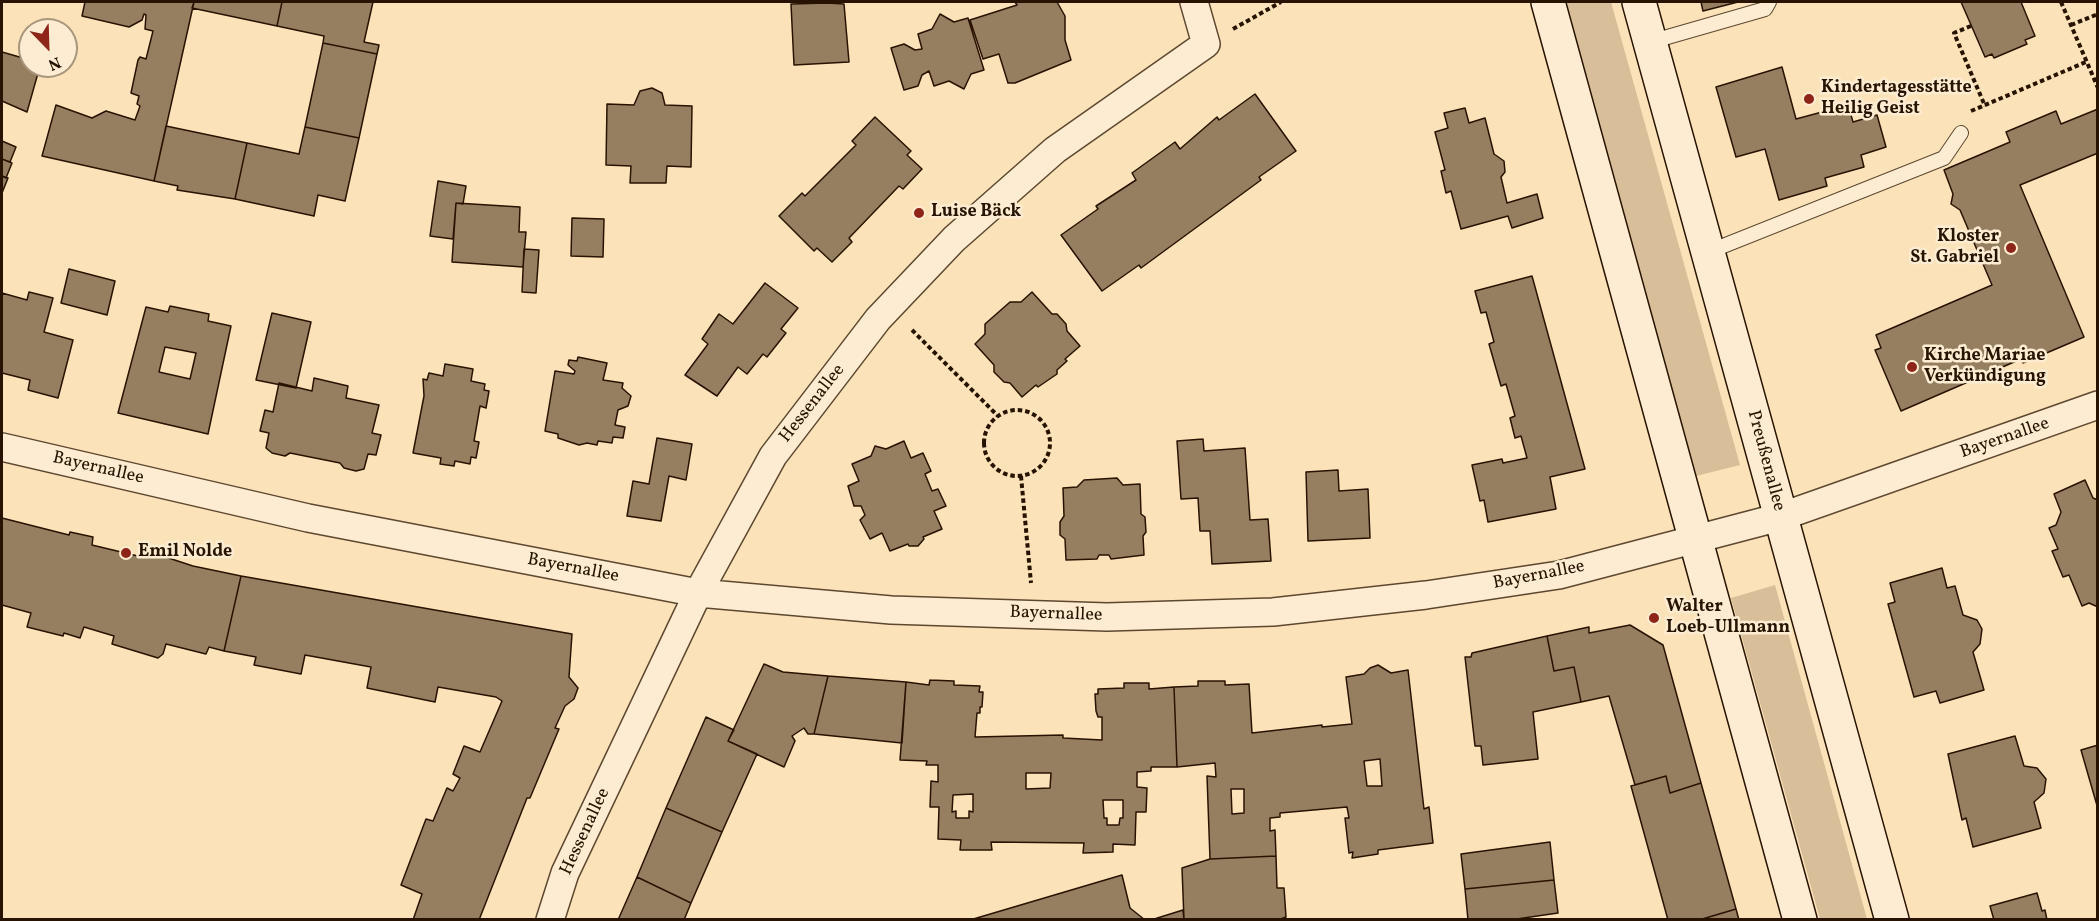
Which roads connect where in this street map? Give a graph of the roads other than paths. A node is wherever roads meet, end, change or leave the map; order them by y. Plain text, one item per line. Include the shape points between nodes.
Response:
1 (1194, 2) edge
2 (1548, 2) edge
3 (1639, 2) edge
4 (1769, 2) edge
5 (1650, 42) junction
6 (1961, 133) dead end
7 (1708, 252) junction
8 (2097, 405) edge
9 (2, 447) edge
10 (1780, 517) junction
11 (1694, 539) junction
12 (698, 593) junction
13 (550, 920) edge
14 (1800, 920) edge
15 (1892, 920) edge

1 - 12 street, Hessenallee via 1206,44 1055,150 954,239 878,319 773,456
2 - 11 street
3 - 5 street, Preußenallee
4 - 5 lane via 1765,9
5 - 7 street, Preußenallee
6 - 7 lane via 1944,158
7 - 10 street, Preußenallee
8 - 10 street, Bayernallee
9 - 12 street, Bayernallee via 308,518
10 - 11 street, Bayernallee
10 - 15 street, Preußenallee
11 - 12 street, Bayernallee via 1558,574 1426,596 1273,612 1107,617 891,610
11 - 14 street
12 - 13 street, Hessenallee via 566,873

